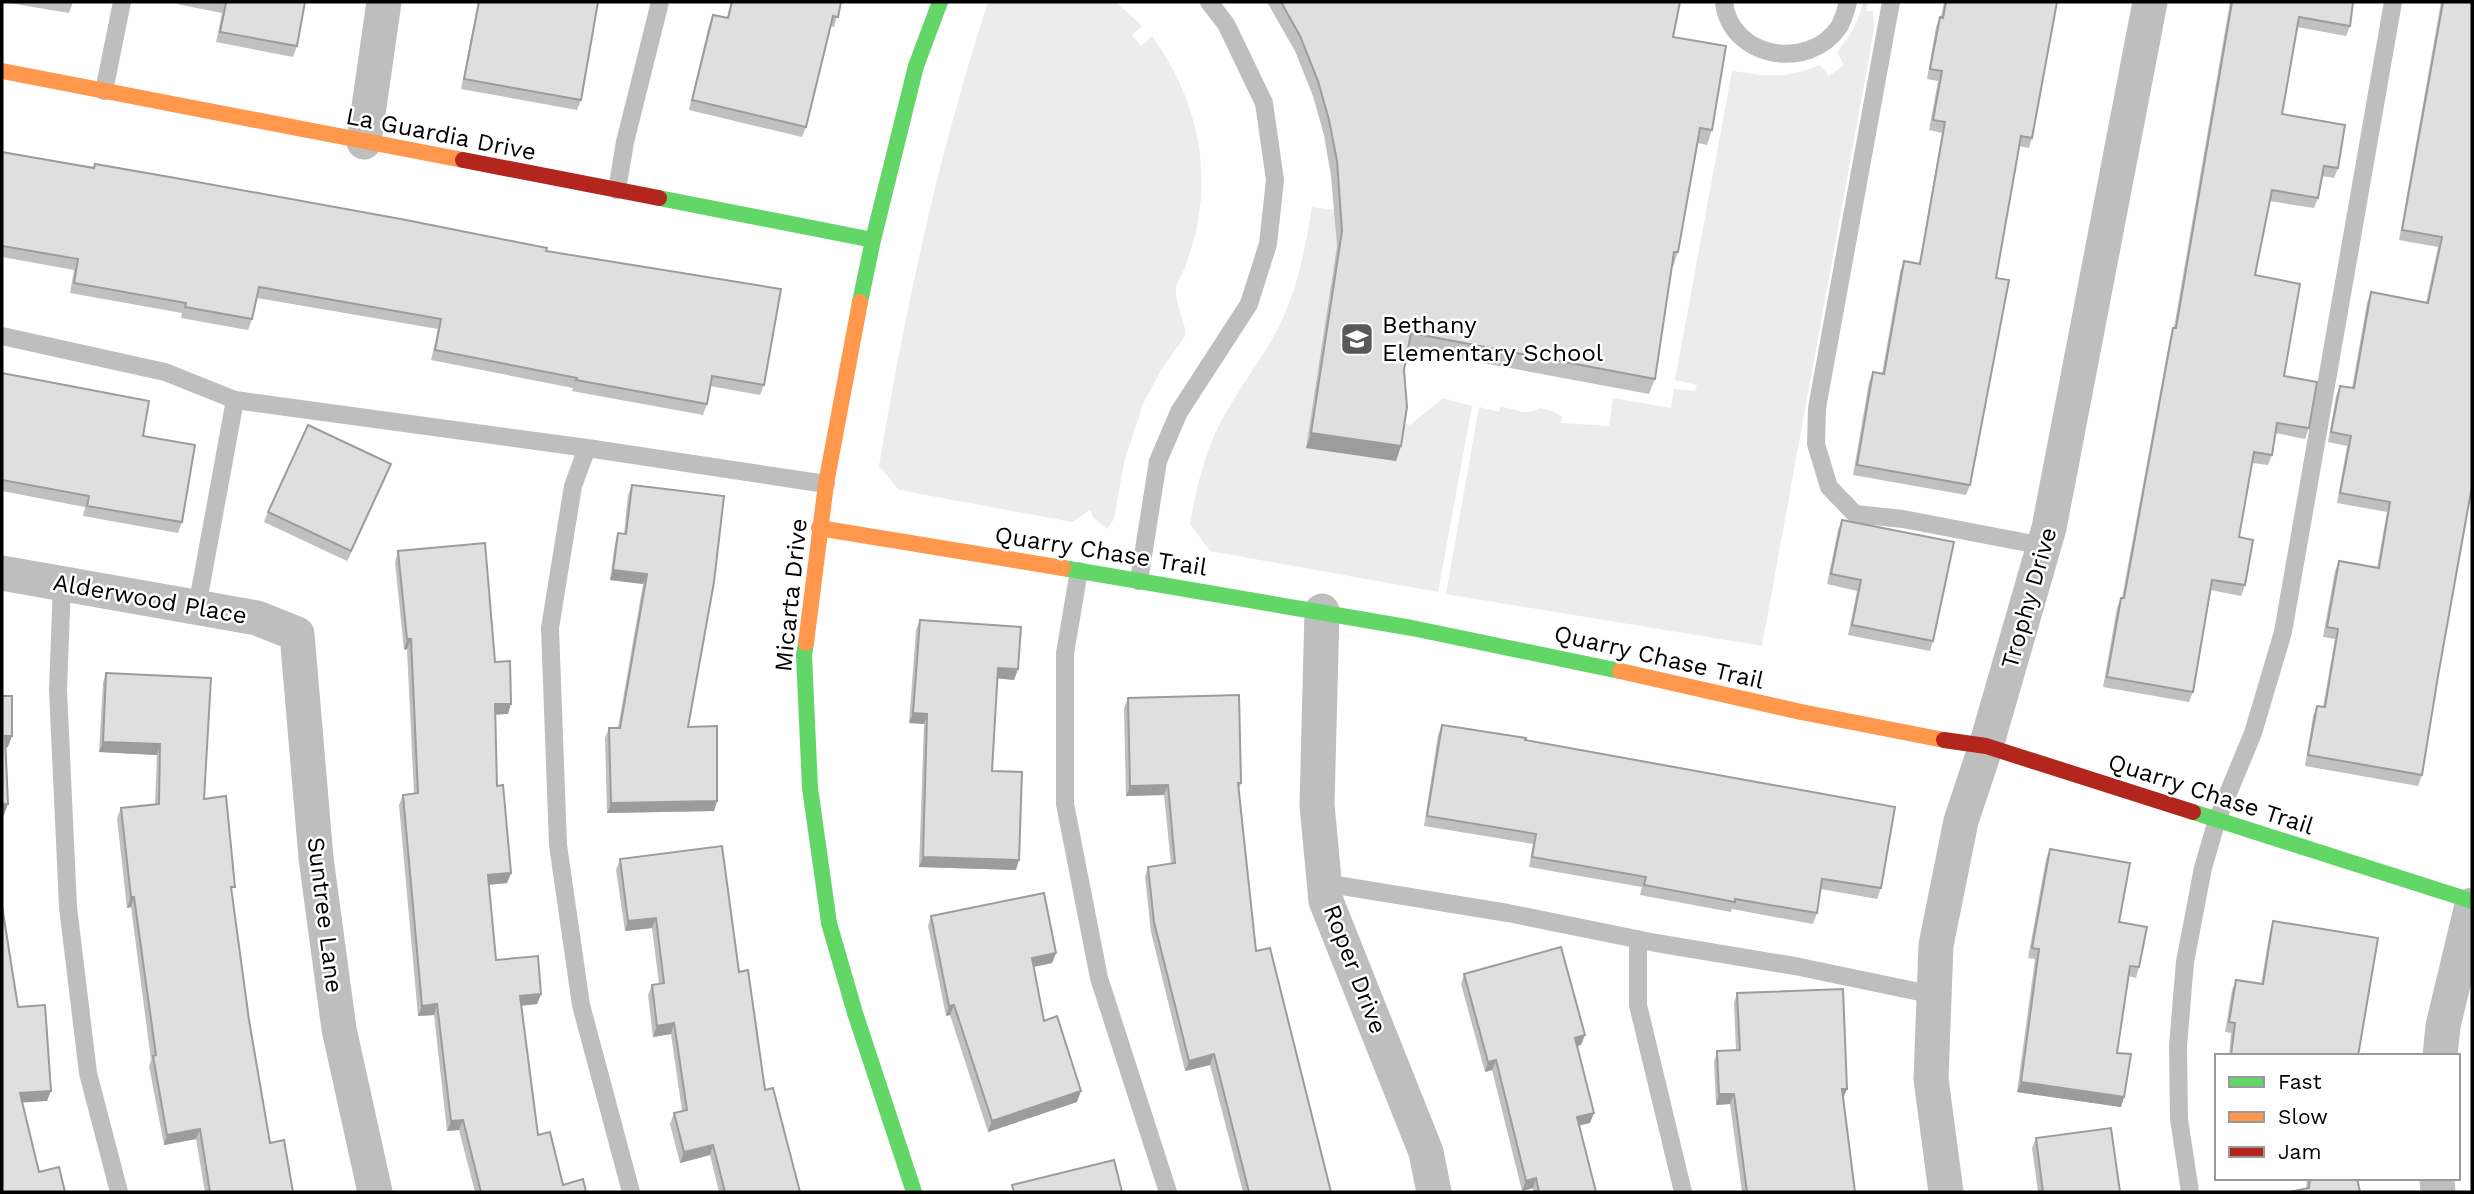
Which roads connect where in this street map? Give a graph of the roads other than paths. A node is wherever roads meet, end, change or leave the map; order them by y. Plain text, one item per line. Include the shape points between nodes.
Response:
1 (121, 2) edge
2 (384, 2) edge
3 (660, 2) edge
4 (940, 2) edge
5 (1209, 2) edge
6 (1724, 2) edge
7 (1848, 2) edge
8 (1891, 2) edge
9 (2150, 2) edge
10 (2393, 2) edge
11 (2, 71) edge
12 (104, 91) junction
13 (364, 142) junction
14 (617, 190) junction
15 (873, 240) junction
16 (2, 336) edge
17 (235, 400) junction
18 (587, 448) junction
19 (827, 484) junction
20 (820, 528) junction
21 (2044, 546) junction
22 (1079, 571) junction
23 (2, 573) edge
24 (1139, 581) junction
25 (62, 583) junction
26 (197, 607) junction
27 (1322, 611) junction
28 (297, 634) joint
29 (1986, 746) junction
30 (2217, 820) junction
31 (1324, 883) junction
32 (2472, 903) edge
33 (1638, 939) junction
34 (1934, 995) junction
35 (2440, 1054) edge
36 (119, 1192) edge
37 (375, 1192) edge
38 (631, 1192) edge
39 (914, 1192) edge
40 (1168, 1192) edge
41 (1434, 1192) edge
42 (1683, 1192) edge
43 (1946, 1192) edge
44 (2190, 1192) edge

1 - 12 lane
2 - 13 street
3 - 14 lane
4 - 15 street, Micarta Drive via 916,66
5 - 24 lane via 1226,24 1264,103 1275,180 1268,244 1249,304 1178,412 1158,461
6 - 7 lane via 1734,29 1752,46 1774,54 1800,54 1822,44 1839,26
8 - 21 lane via 1817,408 1816,444 1829,487 1855,514
9 - 21 street, Trophy Drive
10 - 30 lane via 2283,632 2253,733
11 - 12 street, La Guardia Drive
12 - 13 street, La Guardia Drive
13 - 14 street, La Guardia Drive
14 - 15 street, La Guardia Drive
15 - 19 street, Micarta Drive
16 - 17 lane via 165,372
17 - 18 lane
17 - 26 lane
18 - 19 lane
18 - 38 lane via 573,486 550,628 558,845 581,1006
19 - 20 street, Micarta Drive
20 - 22 street, Quarry Chase Trail
20 - 39 street, Micarta Drive via 804,655 812,802 829,923
21 - 29 street, Trophy Drive
22 - 24 street, Quarry Chase Trail
22 - 40 lane via 1065,653 1065,804 1099,978
23 - 25 street, Alderwood Place
24 - 27 street, Quarry Chase Trail
25 - 26 street, Alderwood Place
25 - 36 lane via 58,690 68,907 88,1073
26 - 28 street, Alderwood Place via 257,618
27 - 29 street, Quarry Chase Trail via 1499,645 1915,737
27 - 31 street, Roper Drive via 1317,805
28 - 37 street, Suntree Lane via 316,858 339,1029
29 - 30 street, Quarry Chase Trail
29 - 34 street, Trophy Drive via 1961,821 1936,945
30 - 32 street, Quarry Chase Trail
30 - 44 lane via 2185,962 2178,1046 2179,1119
31 - 33 lane
31 - 41 street, Roper Drive via 1326,901 1426,1152
32 - 35 street
33 - 34 lane
33 - 42 lane via 1639,1004
34 - 43 street, Trophy Drive via 1931,1079

